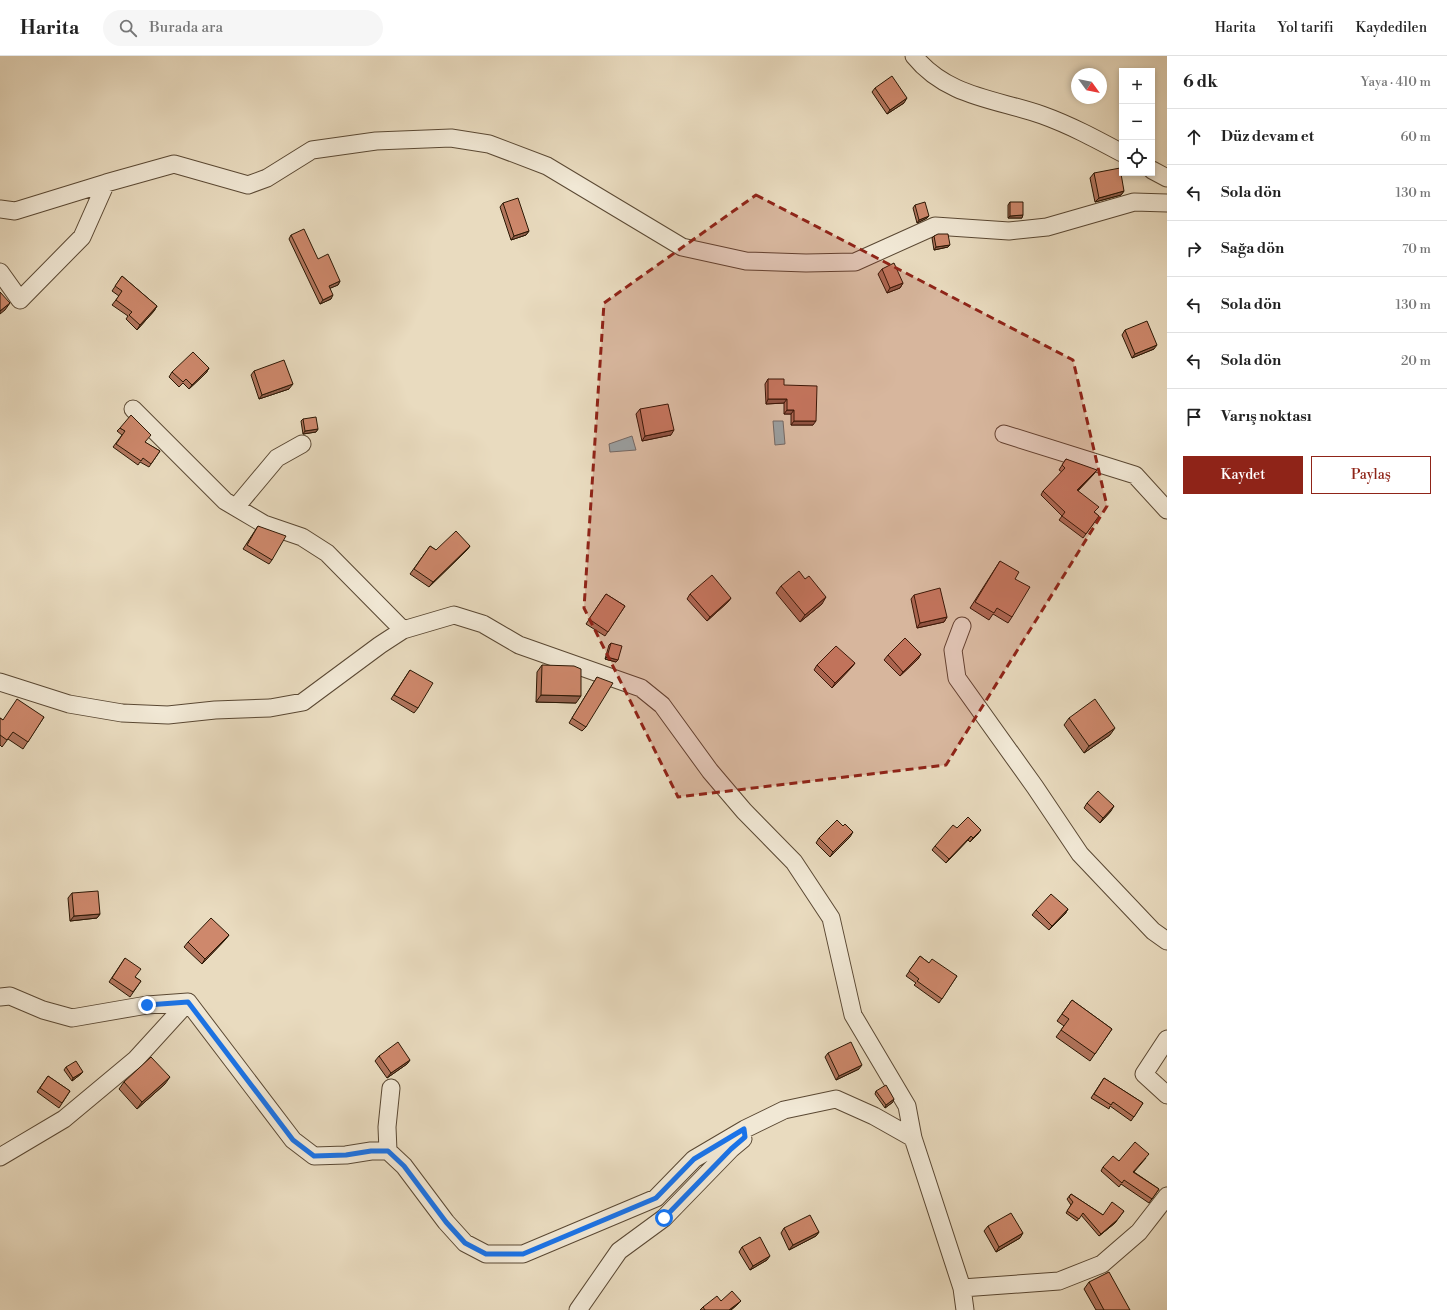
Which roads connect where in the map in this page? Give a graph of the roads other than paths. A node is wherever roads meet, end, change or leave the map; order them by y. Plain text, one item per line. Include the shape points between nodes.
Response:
1 (914, 56) edge
2 (1119, 151) edge
3 (1155, 172) edge
4 (1167, 178) edge
5 (106, 183) junction
6 (1167, 203) edge
7 (0, 209) edge
8 (0, 272) edge
9 (133, 408) dead end
10 (1004, 434) dead end
11 (302, 444) dead end
12 (236, 507) junction
13 (1167, 510) edge
14 (962, 626) dead end
15 (403, 630) junction
16 (0, 682) edge
17 (1167, 941) edge
18 (0, 997) edge
19 (188, 1002) junction
20 (1167, 1039) edge
21 (391, 1088) dead end
22 (1167, 1095) edge
23 (744, 1129) junction
24 (913, 1138) junction
25 (388, 1151) junction
26 (0, 1157) edge
27 (1167, 1196) edge
28 (962, 1288) junction
29 (578, 1310) edge
30 (965, 1310) edge

1 - 2 street via 923,67 960,92 1042,115 1087,134
3 - 4 street
5 - 6 street via 174,164 248,185 267,178 312,150 376,141 451,138 489,144 547,166 682,247 746,261 806,264 855,262 935,226 1009,231 1039,228 1134,202
5 - 7 street via 15,211
5 - 8 street via 82,237 20,300
9 - 12 street via 225,501
10 - 13 street via 1135,475
11 - 12 street via 277,458
12 - 15 street via 264,524 302,537 327,553
14 - 17 street via 953,650 957,678 1080,854 1153,931
15 - 16 street via 303,702 270,708 168,715 122,713 69,704
15 - 24 street via 454,615 484,624 519,644 641,688 662,704 710,771 744,811 794,862 831,918 853,1015 907,1106
18 - 19 street via 10,996 43,1010 72,1018 147,1005
19 - 25 street via 293,1140 314,1156
19 - 26 street via 136,1059 64,1119
20 - 22 street via 1144,1074
21 - 25 street via 387,1127
23 - 24 street via 784,1110 836,1099 874,1116
23 - 25 street via 694,1159 656,1198 523,1254 486,1254 465,1243 404,1166
23 - 29 street via 745,1137 664,1218 619,1251
24 - 28 street
27 - 28 street via 1139,1232 1102,1264 1059,1282
28 - 30 street

